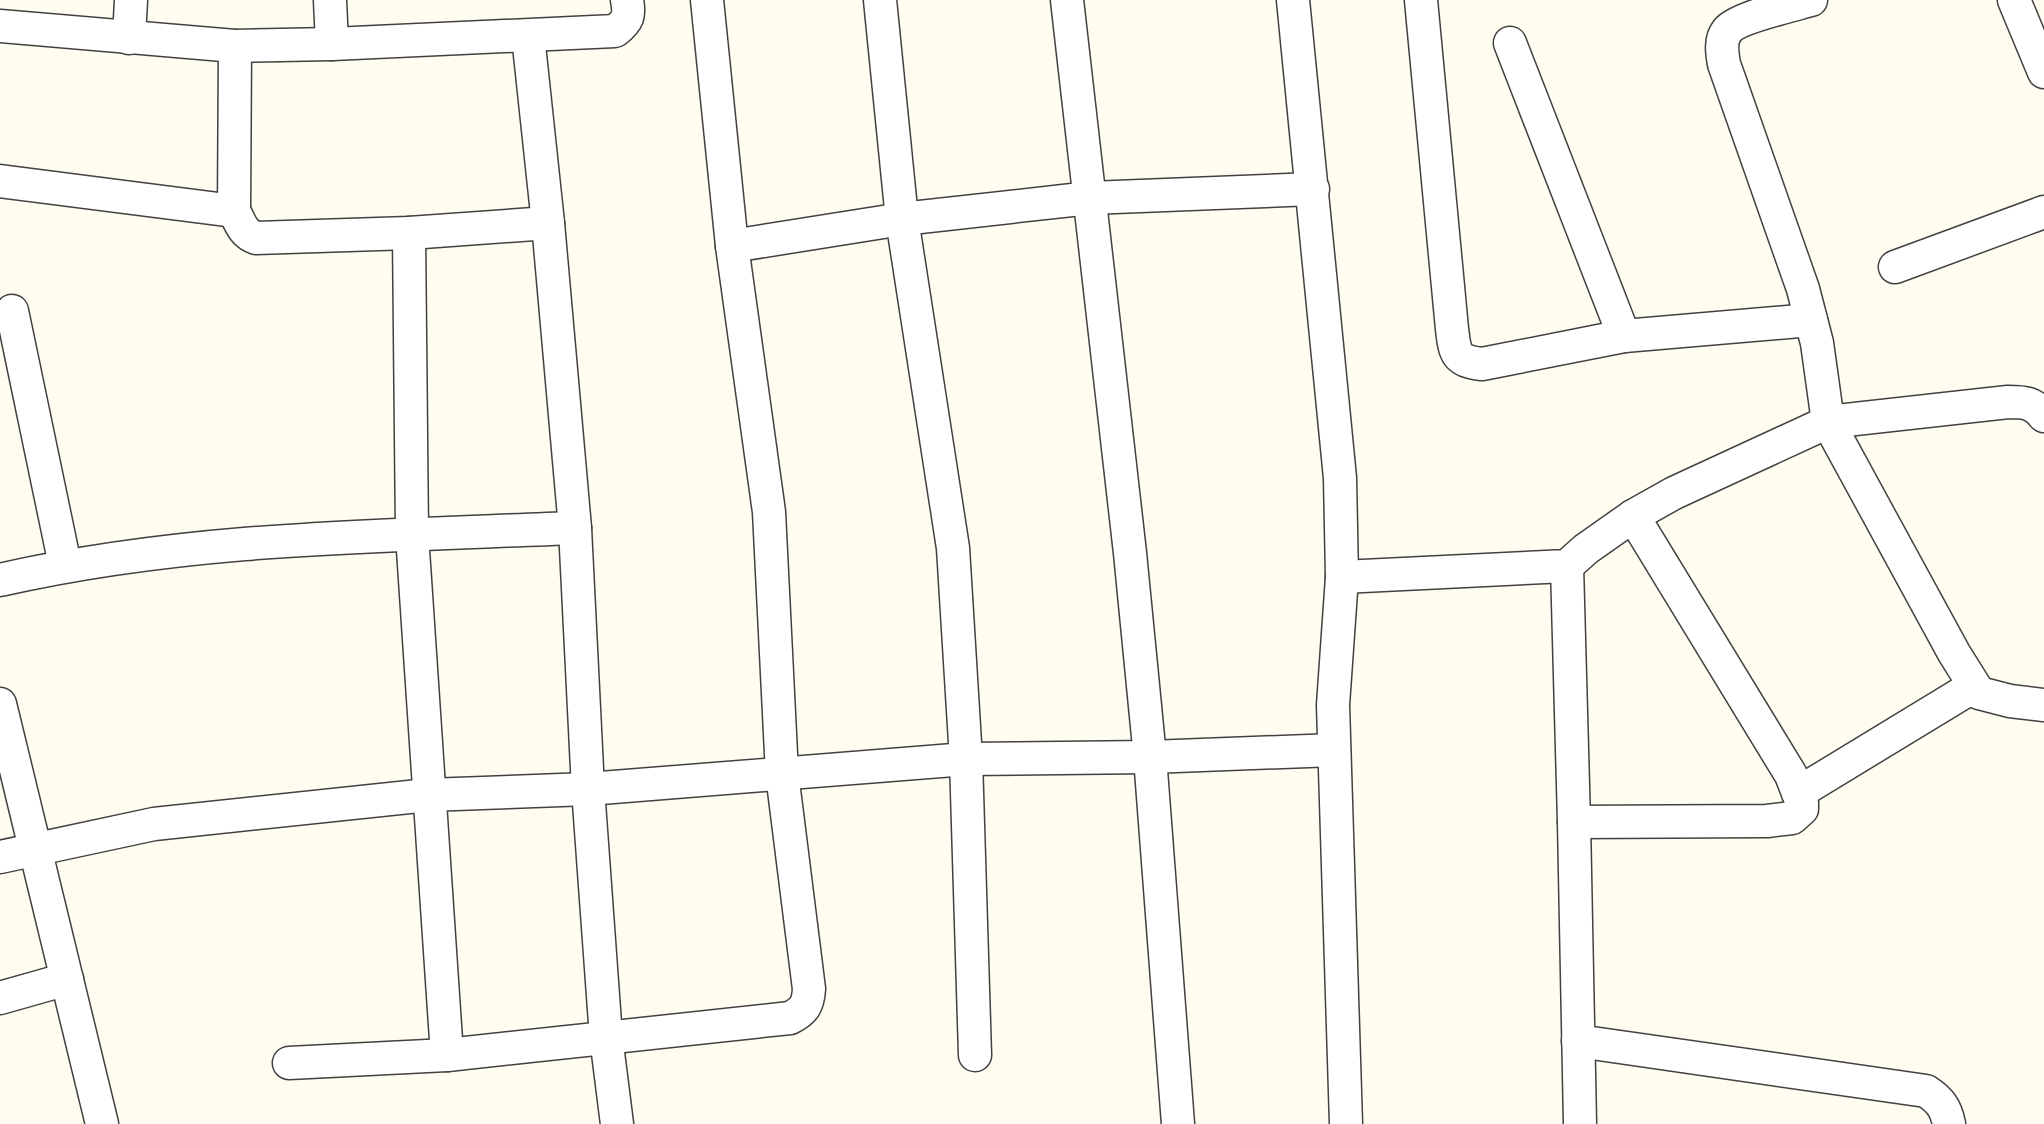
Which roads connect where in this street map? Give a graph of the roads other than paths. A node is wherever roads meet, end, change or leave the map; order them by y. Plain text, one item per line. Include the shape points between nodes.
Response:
1 (131, 0) edge
2 (330, 0) edge
3 (627, 0) edge
4 (707, 0) edge
5 (880, 0) edge
6 (1067, 0) edge
7 (1293, 0) edge
8 (1421, 0) edge
9 (1811, 0) edge
10 (2014, 0) edge
11 (0, 26) edge
12 (528, 36) junction
13 (129, 38) junction
14 (1510, 43) dead end
15 (332, 44) junction
16 (235, 46) junction
17 (2044, 72) edge
18 (0, 180) edge
19 (1313, 189) junction
20 (1090, 198) junction
21 (234, 211) junction
22 (2044, 212) edge
23 (902, 219) junction
24 (548, 223) junction
25 (409, 233) junction
26 (732, 246) junction
27 (1895, 267) dead end
28 (12, 311) dead end
29 (1811, 320) junction
30 (1623, 336) junction
31 (2044, 415) edge
32 (1828, 422) junction
33 (1633, 516) junction
34 (575, 528) junction
35 (412, 535) junction
36 (65, 565) junction
37 (1566, 566) junction
38 (1342, 577) junction
39 (0, 580) edge
40 (1974, 686) junction
41 (0, 704) edge
42 (2044, 705) edge
43 (1334, 751) junction
44 (1150, 757) junction
45 (966, 759) junction
46 (782, 774) junction
47 (588, 789) junction
48 (1798, 793) junction
49 (428, 795) junction
50 (1574, 822) junction
51 (36, 850) junction
52 (0, 857) edge
53 (67, 979) junction
54 (0, 999) edge
55 (606, 1037) junction
56 (1578, 1041) junction
57 (447, 1055) junction
58 (975, 1055) dead end
59 (289, 1063) dead end
60 (102, 1124) edge
61 (617, 1124) edge
62 (1178, 1124) edge
63 (1346, 1124) edge
64 (1580, 1124) edge
65 (1949, 1124) edge

1 - 13 street
2 - 15 street
3 - 12 street via 629,15 615,31
4 - 26 street
5 - 23 street
6 - 20 street
7 - 19 street
8 - 30 street via 1455,352 1469,363 1482,364
9 - 29 street via 1735,23 1725,32 1722,48
10 - 17 street
11 - 13 street
12 - 15 street
12 - 24 street
13 - 16 street
14 - 30 street
15 - 16 street
16 - 21 street
18 - 21 street
19 - 20 street
19 - 38 street via 1340,478
20 - 23 street
20 - 44 street
21 - 25 street via 243,229 256,238
22 - 27 street
23 - 26 street
23 - 45 street via 953,548
24 - 25 street
24 - 34 street
25 - 35 street
26 - 46 street via 769,512
28 - 36 street
29 - 30 street
29 - 32 street
31 - 32 street via 2026,402 2008,402
32 - 33 street
32 - 40 street
33 - 37 street
33 - 48 street
34 - 35 street
34 - 47 street
35 - 36 street via 243,544
35 - 49 street
36 - 39 street
37 - 38 street
37 - 50 street
38 - 43 street
40 - 42 street via 1979,693
40 - 48 street
41 - 51 street
43 - 44 street
43 - 63 street
44 - 45 street
44 - 62 street
45 - 46 street
45 - 58 street
46 - 47 street
46 - 55 street via 808,1004 800,1013 781,1020
47 - 49 street
47 - 55 street
48 - 50 street via 1802,809 1782,820
49 - 51 street via 154,824
49 - 57 street
50 - 56 street
51 - 52 street
51 - 53 street
53 - 54 street
53 - 60 street
55 - 57 street
55 - 61 street
56 - 64 street
56 - 65 street via 1926,1091 1946,1109
57 - 59 street

